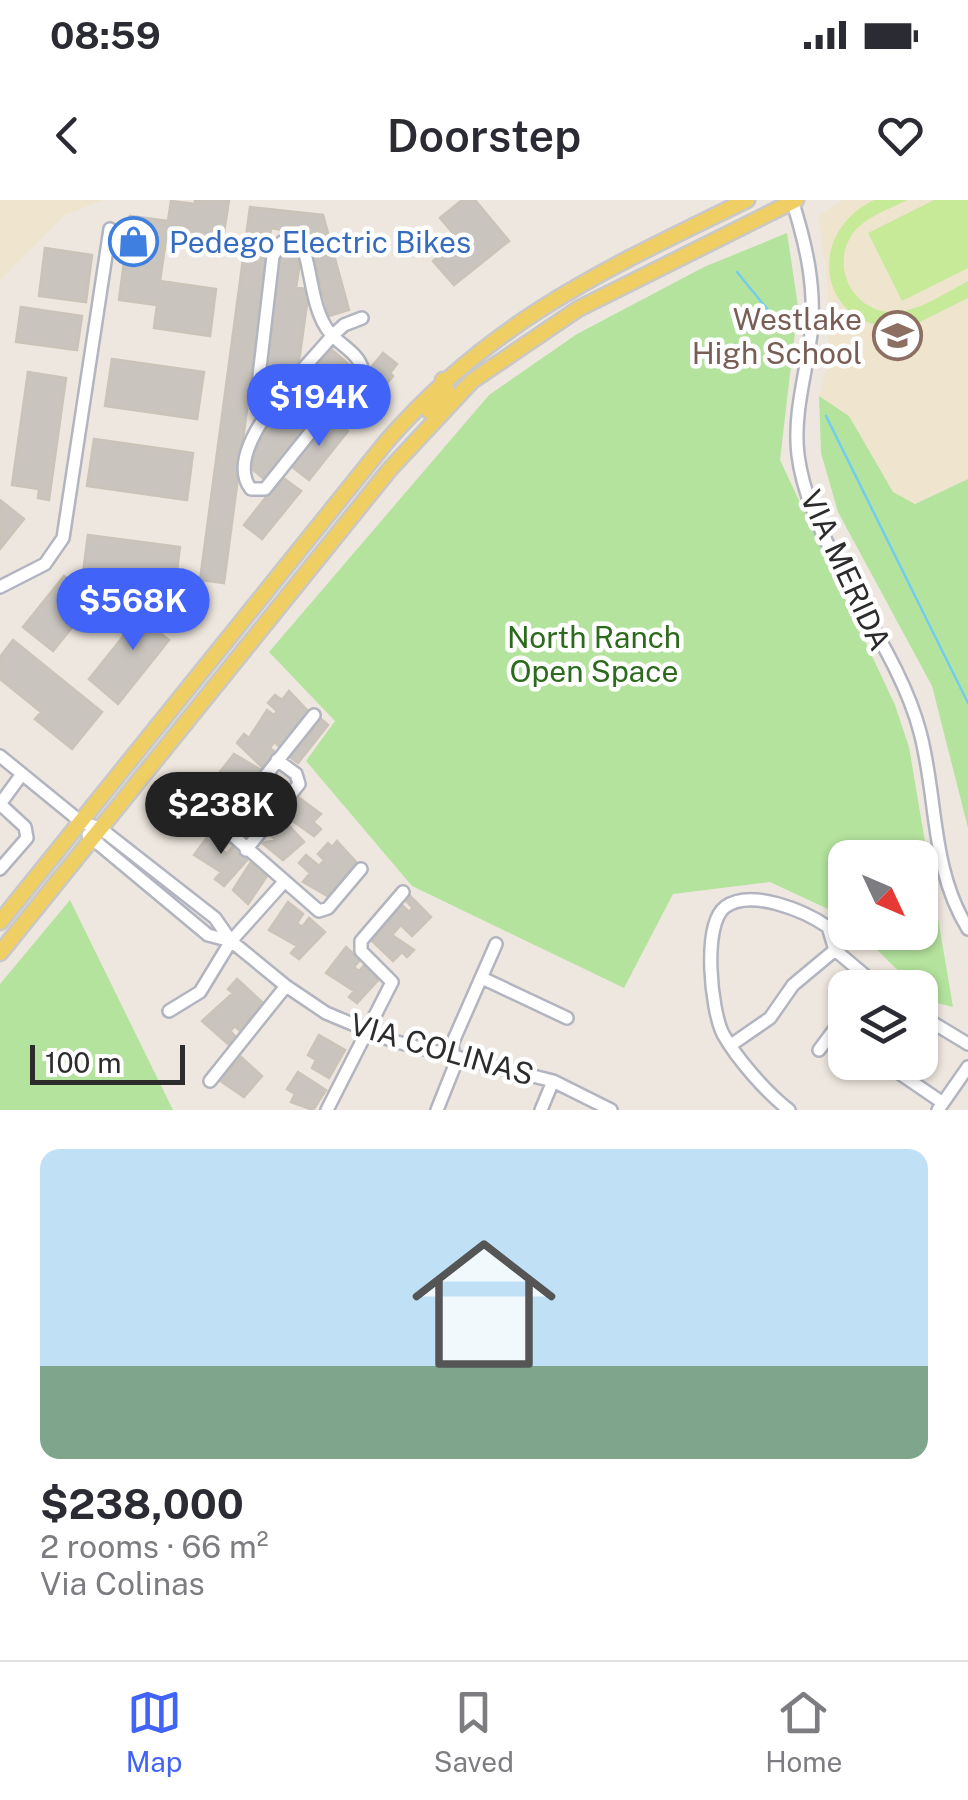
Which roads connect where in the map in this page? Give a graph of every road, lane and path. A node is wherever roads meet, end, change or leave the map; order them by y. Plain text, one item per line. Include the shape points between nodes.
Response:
1 (746, 200) edge
2 (794, 200) edge
3 (110, 229) dead end
4 (362, 318) dead end
5 (332, 336) junction
6 (443, 380) junction
7 (263, 413) junction
8 (390, 469) junction
9 (0, 587) edge
10 (314, 715) dead end
11 (0, 756) edge
12 (278, 760) junction
13 (22, 774) junction
14 (184, 798) dead end
15 (81, 822) junction
16 (224, 828) junction
17 (95, 834) junction
18 (246, 850) junction
19 (361, 868) dead end
20 (0, 869) edge
21 (284, 882) junction
22 (403, 892) dead end
23 (0, 922) edge
24 (828, 926) edge
25 (968, 929) edge
26 (231, 941) junction
27 (496, 944) dead end
28 (835, 950) joint
29 (0, 952) edge
30 (859, 970) edge
31 (482, 978) junction
32 (286, 986) junction
33 (169, 1011) dead end
34 (567, 1018) dead end
35 (938, 1026) edge
36 (364, 1032) junction
37 (828, 1043) edge
38 (968, 1044) edge
39 (731, 1045) junction
40 (820, 1050) dead end
41 (453, 1056) junction
42 (968, 1067) edge
43 (906, 1080) edge
44 (210, 1081) dead end
45 (552, 1081) junction
46 (940, 1106) edge
47 (327, 1110) edge
48 (436, 1110) edge
49 (541, 1110) edge
50 (611, 1110) edge
51 (789, 1110) edge

1 - 6 main road via 581,281
2 - 8 main road via 525,341 472,381
2 - 25 street, VIA MERIDA via 812,302 798,411 800,467 920,728 940,867
3 - 9 street via 60,546 46,564
4 - 5 street
5 - 7 street
5 - 7 street via 302,247 282,242 273,256 258,386
5 - 7 street via 362,368 266,489 256,492 244,474
6 - 8 main road via 447,391 396,449
6 - 15 main road
8 - 17 main road
10 - 12 street
11 - 13 street, VIA COLINAS
12 - 16 street
12 - 18 street via 299,784
13 - 15 street, VIA COLINAS
13 - 20 street via 0,804 27,838
14 - 16 street
15 - 17 street, VIA COLINAS
15 - 23 main road
16 - 18 street
17 - 26 street, VIA COLINAS via 208,936
17 - 29 main road
18 - 21 street
19 - 21 street via 324,912
21 - 26 street
22 - 36 street via 362,940 361,951 392,982
24 - 39 street via 774,901 723,908 708,974
26 - 32 street, VIA COLINAS
26 - 33 street via 200,992
27 - 31 street
28 - 30 street
28 - 39 street via 793,985 770,1018
31 - 34 street
31 - 41 street via 452,1044
32 - 36 street, VIA COLINAS
32 - 44 street
35 - 38 street
36 - 41 street, VIA COLINAS
36 - 47 street
37 - 40 street
39 - 51 street
41 - 45 street, VIA COLINAS
41 - 48 street
42 - 46 street
43 - 46 street
45 - 49 street
45 - 50 street, VIA COLINAS

